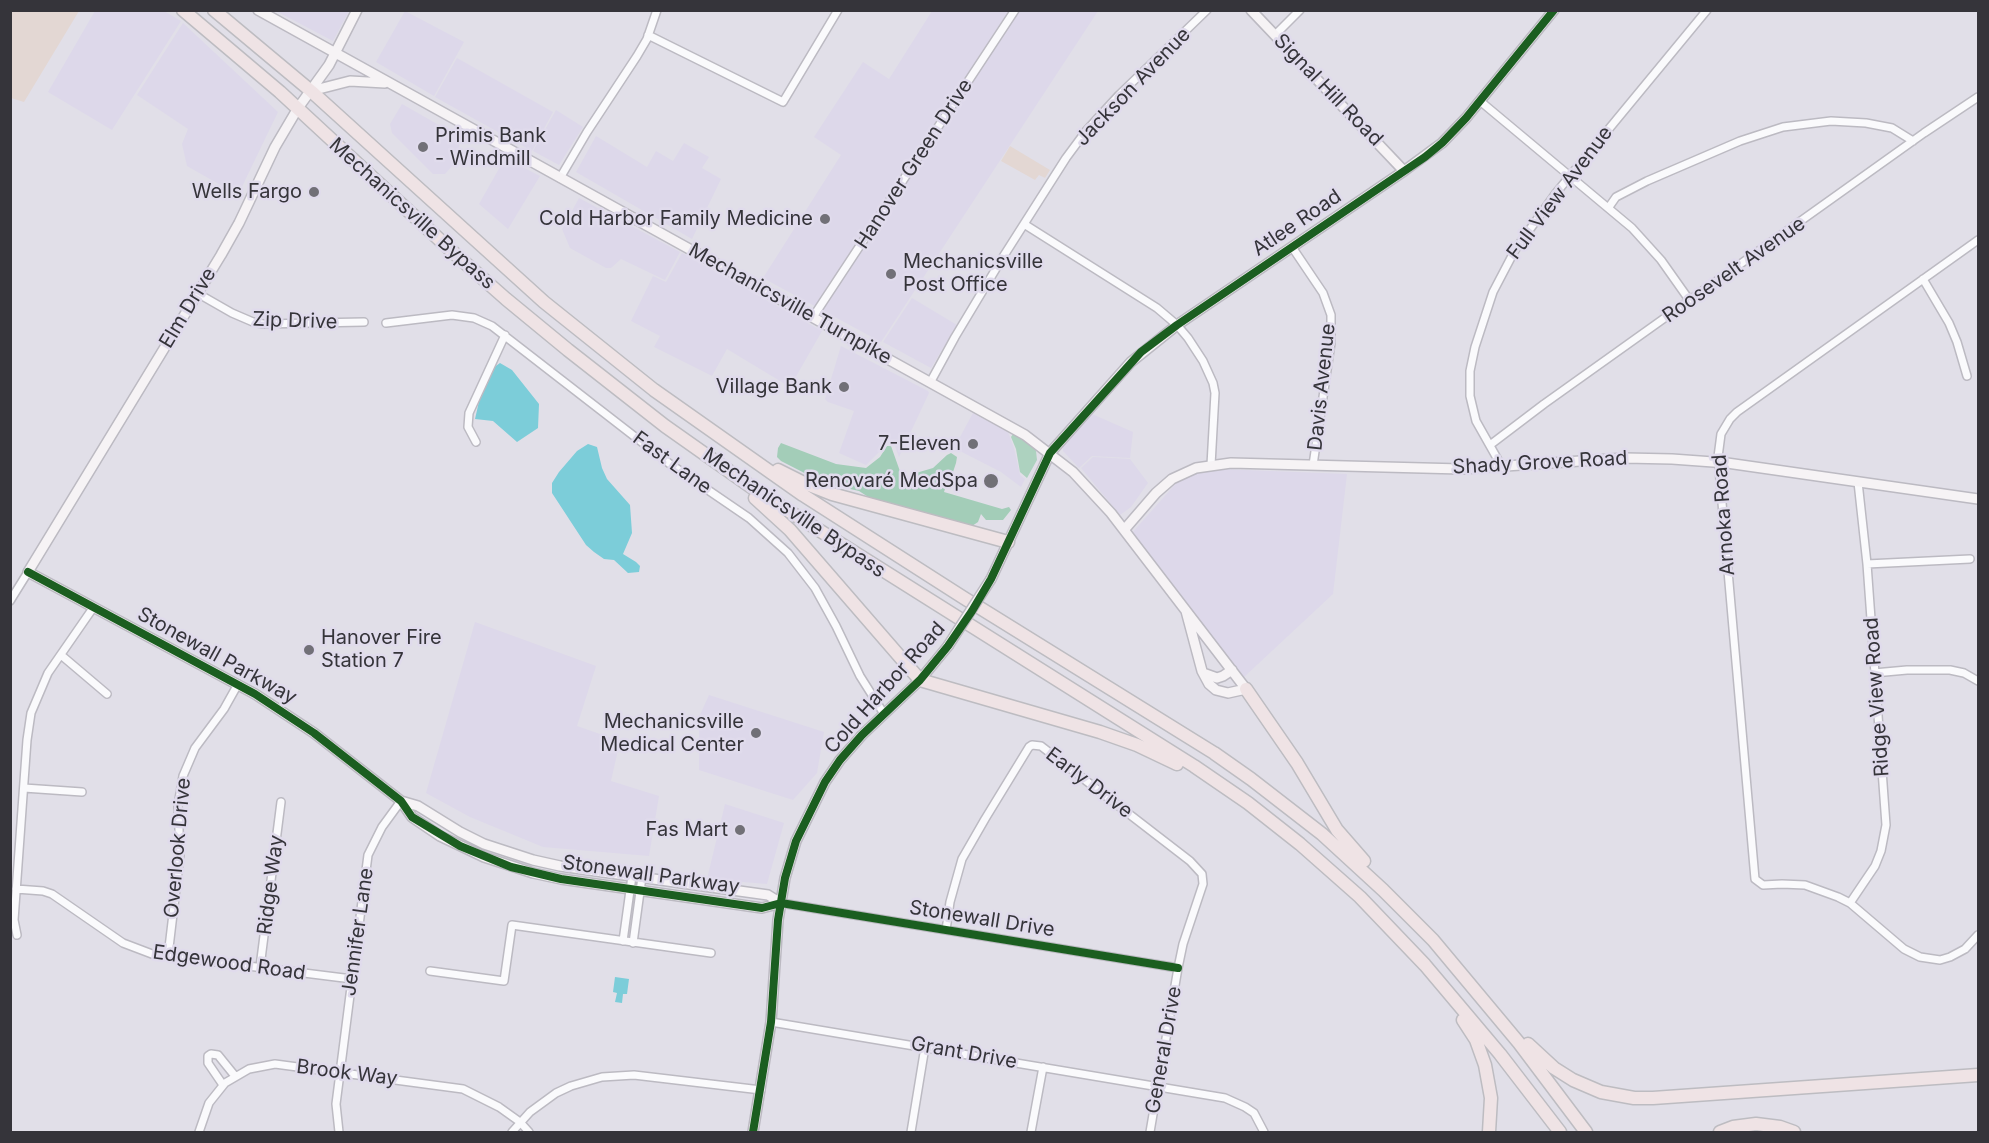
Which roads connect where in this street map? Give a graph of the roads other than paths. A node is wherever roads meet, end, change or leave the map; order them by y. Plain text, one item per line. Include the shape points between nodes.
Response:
1 (183, 10) edge
2 (214, 10) edge
3 (258, 10) edge
4 (357, 10) edge
5 (657, 10) edge
6 (1015, 10) edge
7 (1207, 10) edge
8 (1251, 10) edge
9 (1300, 10) edge
10 (1554, 10) edge
11 (1707, 10) edge
12 (835, 11) edge
13 (648, 35) junction
14 (1275, 35) junction
15 (335, 53) junction
16 (390, 84) junction
17 (311, 91) junction
18 (1978, 97) edge
19 (1480, 101) junction
20 (298, 108) junction
21 (1913, 141) junction
22 (1404, 171) junction
23 (1570, 175) junction
24 (560, 178) junction
25 (1609, 207) junction
26 (1024, 224) junction
27 (1978, 240) edge
28 (1292, 247) junction
29 (1923, 279) junction
30 (197, 293) junction
31 (1690, 301) junction
32 (813, 317) junction
33 (364, 322) dead end
34 (386, 323) dead end
35 (1177, 325) junction
36 (505, 335) junction
37 (1967, 376) dead end
38 (931, 381) junction
39 (697, 421) junction
40 (665, 426) junction
41 (476, 442) dead end
42 (1491, 445) junction
43 (1050, 453) junction
44 (1718, 462) junction
45 (1211, 465) junction
46 (1313, 465) junction
47 (1502, 467) junction
48 (1858, 482) junction
49 (1978, 499) edge
50 (1125, 530) junction
51 (1008, 542) junction
52 (1970, 558) dead end
53 (1867, 564) junction
54 (28, 572) junction
55 (10, 601) edge
56 (93, 608) junction
57 (1186, 611) junction
58 (61, 655) junction
59 (1232, 670) junction
60 (1202, 671) junction
61 (1874, 673) junction
62 (920, 680) junction
63 (1978, 681) edge
64 (238, 684) junction
65 (1246, 689) junction
66 (107, 694) dead end
67 (884, 714) junction
68 (24, 788) junction
69 (82, 792) dead end
70 (401, 801) junction
71 (281, 802) dead end
72 (1278, 827) junction
73 (1167, 843) joint
74 (637, 877) junction
75 (16, 889) junction
76 (635, 889) junction
77 (1360, 897) junction
78 (781, 903) junction
79 (1850, 903) junction
80 (1421, 928) junction
81 (946, 930) junction
82 (17, 935) dead end
83 (1978, 935) edge
84 (623, 941) junction
85 (633, 942) junction
86 (711, 953) dead end
87 (168, 956) junction
88 (1447, 956) junction
89 (260, 968) junction
90 (1178, 968) junction
91 (430, 971) dead end
92 (352, 979) junction
93 (771, 1022) junction
94 (925, 1047) junction
95 (1043, 1067) junction
96 (340, 1072) junction
97 (1978, 1075) edge
98 (235, 1076) junction
99 (223, 1086) junction
100 (1157, 1087) junction
101 (761, 1090) junction
102 (520, 1122) junction
103 (199, 1132) edge
104 (339, 1132) edge
105 (512, 1132) edge
106 (529, 1132) edge
107 (753, 1132) edge
108 (911, 1132) edge
109 (1031, 1132) edge
110 (1150, 1132) edge
111 (1264, 1132) edge
112 (1489, 1132) edge
113 (1560, 1132) edge
114 (1586, 1132) edge
115 (1720, 1132) edge
116 (1794, 1132) edge

1 - 20 highway, Mechanicsville Bypass
2 - 17 highway, Mechanicsville Bypass
3 - 15 main road, Mechanicsville Turnpike
4 - 15 main road, Elm Drive
5 - 13 street
6 - 32 street, Hanover Green Drive
7 - 26 street, Jackson Avenue via 1086,131
8 - 14 main road, Signal Hill Road
9 - 14 street
10 - 19 main road, Atlee Road
11 - 23 street, Full View Avenue
12 - 13 street via 783,102
13 - 24 street
14 - 22 main road, Signal Hill Road
15 - 16 main road, Mechanicsville Turnpike
15 - 17 main road, Elm Drive
16 - 17 main road via 350,81
16 - 24 main road, Mechanicsville Turnpike
17 - 20 main road, Elm Drive
17 - 39 highway, Mechanicsville Bypass via 544,302
18 - 21 street, Roosevelt Avenue
19 - 22 main road, Atlee Road via 1442,143
19 - 23 street
20 - 30 main road, Elm Drive via 239,223
20 - 40 highway, Mechanicsville Bypass via 506,299
21 - 25 street via 1892,128 1866,123 1783,127 1647,181 1616,197
21 - 31 street, Roosevelt Avenue
22 - 28 main road, Atlee Road
23 - 25 street
23 - 42 street, Full View Avenue via 1515,250 1484,315 1470,371 1470,396 1476,421
24 - 32 main road, Mechanicsville Turnpike
25 - 31 street via 1644,239
26 - 35 street via 1157,308
26 - 38 street, Jackson Avenue
27 - 29 street, Arnoka Road
28 - 35 main road, Atlee Road
28 - 46 street, Davis Avenue via 1323,293 1331,315 1331,343
29 - 37 street via 1949,323
29 - 44 street, Arnoka Road via 1737,412 1721,434
30 - 33 street, Zip Drive via 237,316 263,324
30 - 54 main road, Elm Drive
31 - 42 street, Roosevelt Avenue
32 - 38 main road, Mechanicsville Turnpike
34 - 36 street, Fast Lane via 463,316 482,321
35 - 43 main road, Atlee Road via 1131,362
35 - 45 street via 1203,361 1213,383
36 - 41 street via 468,413 468,427
36 - 67 street, Fast Lane via 670,464 771,535 815,588
38 - 43 main road, Mechanicsville Turnpike via 1010,424
39 - 51 highway via 787,475 820,490
39 - 80 highway, Mechanicsville Bypass via 822,508 1214,753 1344,853
40 - 62 highway via 790,530
40 - 72 highway, Mechanicsville Bypass via 789,512 1194,766
42 - 47 street, Full View Avenue
43 - 50 main road, Mechanicsville Turnpike
43 - 51 main road, Cold Harbor Road
44 - 47 main road, Shady Grove Road via 1624,458
44 - 48 main road, Shady Grove Road
44 - 79 street, Arnoka Road via 1756,882 1805,885
45 - 46 main road, Shady Grove Road
45 - 50 main road, Shady Grove Road via 1185,472 1166,484
46 - 47 main road, Shady Grove Road
48 - 49 main road, Shady Grove Road
48 - 53 street, Ridge View Road
50 - 57 main road, Mechanicsville Turnpike
51 - 62 main road, Cold Harbor Road, bridge via 991,579 948,646
52 - 53 street
53 - 61 street, Ridge View Road
54 - 55 street, Elm Drive
54 - 56 main road, Stonewall Parkway
56 - 58 street
56 - 64 main road, Stonewall Parkway
57 - 59 main road, Mechanicsville Turnpike
57 - 60 main road
58 - 66 street
58 - 68 street via 42,684 31,713
59 - 60 main road via 1217,678
59 - 65 main road, Mechanicsville Turnpike
60 - 65 main road via 1209,684 1220,692
61 - 63 street via 1950,670
61 - 79 street, Ridge View Road via 1886,825 1875,866
62 - 67 main road, Cold Harbor Road
62 - 72 highway via 1100,732 1153,752
64 - 70 main road, Stonewall Parkway via 308,728
64 - 87 street, Overlook Drive via 195,748 183,776 178,805 180,855
65 - 80 highway via 1337,830
67 - 78 main road, Cold Harbor Road via 840,760 810,808 791,856
68 - 69 street
68 - 75 street
70 - 74 main road, Stonewall Parkway via 506,852 560,866
70 - 76 main road, Stonewall Parkway via 412,817 440,836 484,857 533,873
70 - 92 street, Jennifer Lane via 368,855
71 - 89 street, Ridge Way
72 - 77 highway, Mechanicsville Bypass
73 - 81 street, Early Drive via 1037,745 1029,747 962,859
73 - 90 street, General Drive via 1190,861 1203,879
74 - 76 street
74 - 78 main road, Stonewall Parkway via 768,895
75 - 82 street
75 - 87 street, Edgewood Road via 52,894 123,943
76 - 78 main road, Stonewall Parkway via 762,908
76 - 84 street
76 - 85 street
77 - 112 highway via 1458,1012 1476,1040 1489,1081
77 - 113 highway, Mechanicsville Bypass via 1434,975
78 - 81 street, Stonewall Drive
78 - 93 main road, Cold Harbor Road
79 - 83 street via 1904,949 1920,957 1950,957
80 - 88 highway
81 - 90 street, Stonewall Drive
84 - 85 street
84 - 91 street via 512,925 504,981
85 - 86 street
87 - 89 street, Edgewood Road
88 - 97 highway via 1554,1068 1585,1086 1617,1096 1653,1098
88 - 114 highway
89 - 92 street, Edgewood Road
90 - 100 street, General Drive
92 - 96 street, Jennifer Lane
93 - 94 street, Grant Drive
93 - 101 main road, Cold Harbor Road
94 - 95 street, Grant Drive
94 - 108 street
95 - 100 street, Grant Drive
95 - 109 street
96 - 98 street, Brook Way via 275,1064
96 - 102 street, Brook Way via 463,1089
96 - 104 street, Jennifer Lane via 336,1104
98 - 99 street, Brook Way
98 - 99 street via 218,1055 208,1056 208,1063
99 - 103 street, Brook Way via 209,1103
100 - 110 street, General Drive
100 - 111 street, Grant Drive via 1235,1102 1254,1113
101 - 102 street via 634,1075 602,1077 556,1093
101 - 107 main road, Cold Harbor Road
102 - 105 street
102 - 106 street, Brook Way
115 - 116 highway via 1756,1124

